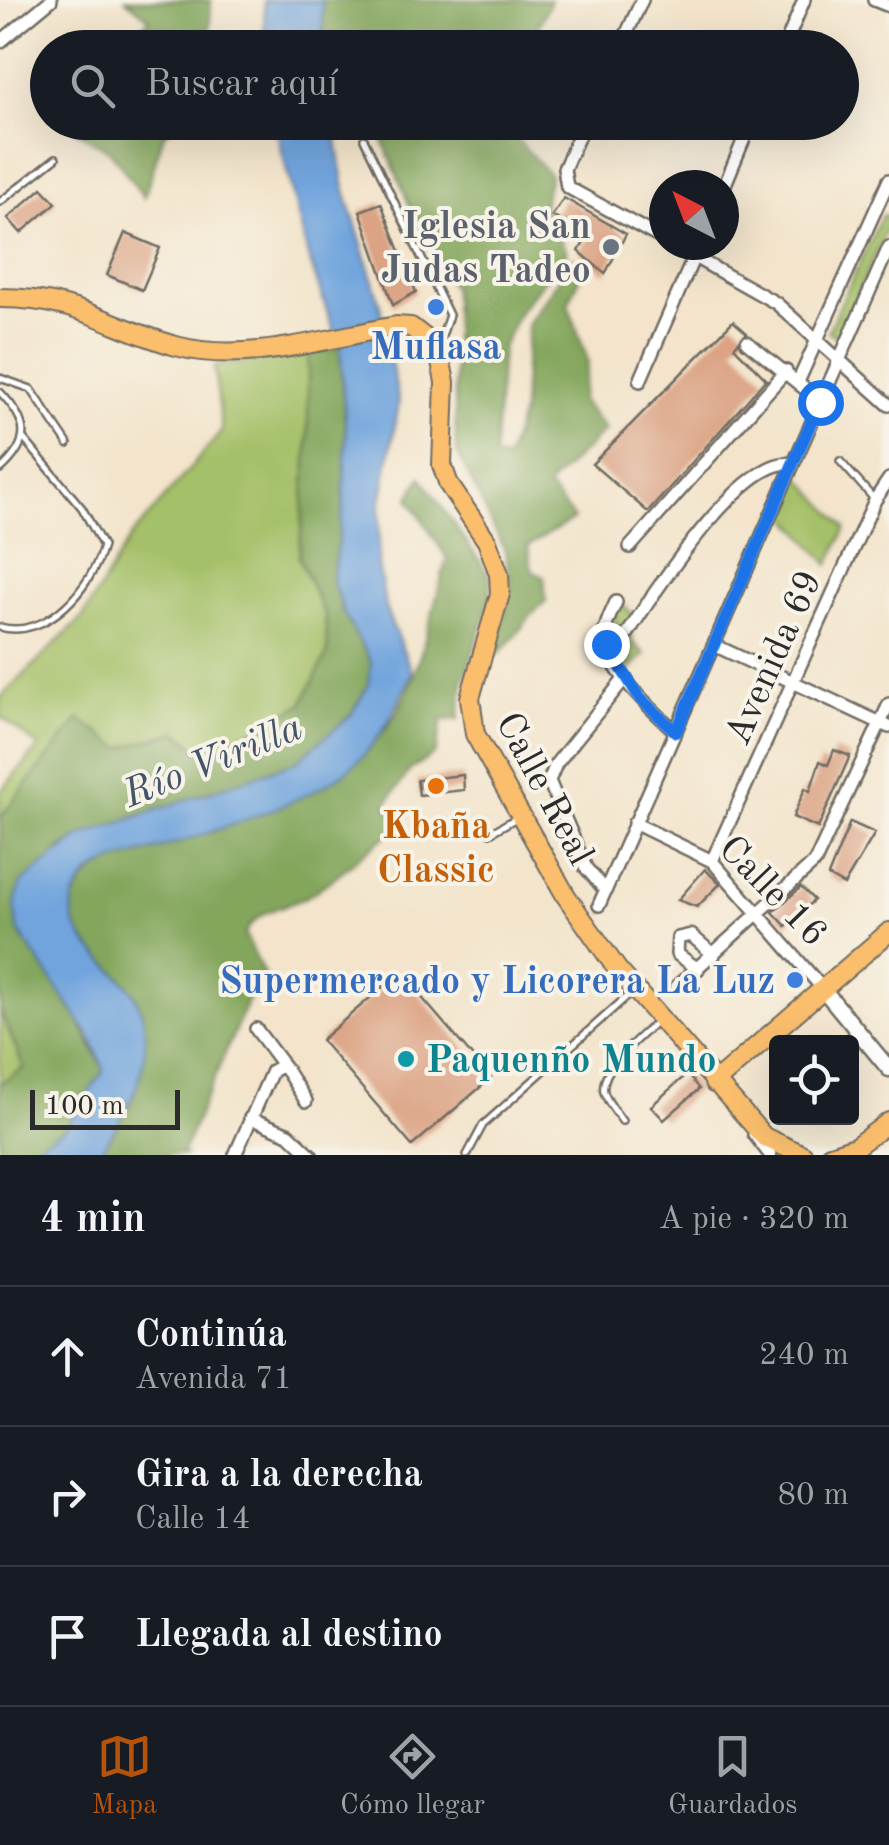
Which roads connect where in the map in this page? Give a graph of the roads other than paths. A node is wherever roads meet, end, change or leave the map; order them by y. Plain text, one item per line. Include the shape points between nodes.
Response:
1 (52, 0) edge
2 (642, 0) edge
3 (804, 0) edge
4 (874, 0) edge
5 (889, 6) edge
6 (628, 30) edge
7 (792, 30) edge
8 (0, 42) edge
9 (364, 140) dead end
10 (578, 140) edge
11 (744, 140) edge
12 (56, 158) dead end
13 (731, 170) edge
14 (889, 180) edge
15 (0, 202) edge
16 (884, 205) edge
17 (649, 232) edge
18 (889, 247) edge
19 (692, 260) edge
20 (712, 260) edge
21 (0, 298) edge
22 (818, 340) junction
23 (747, 342) dead end
24 (438, 348) junction
25 (840, 360) junction
26 (786, 371) junction
27 (0, 378) edge
28 (640, 381) dead end
29 (798, 382) junction
30 (0, 392) edge
31 (820, 402) junction
32 (889, 405) edge
33 (24, 439) junction
34 (68, 444) dead end
35 (840, 461) dead end
36 (792, 464) junction
37 (0, 470) edge
38 (889, 478) edge
39 (874, 500) junction
40 (630, 547) dead end
41 (616, 602) dead end
42 (0, 627) edge
43 (628, 632) dead end
44 (714, 646) junction
45 (624, 678) junction
46 (792, 684) junction
47 (889, 704) edge
48 (885, 725) edge
49 (676, 732) junction
50 (520, 816) junction
51 (634, 823) junction
52 (490, 833) dead end
53 (712, 861) junction
54 (605, 890) junction
55 (599, 906) dead end
56 (760, 914) junction
57 (889, 932) edge
58 (714, 955) junction
59 (698, 969) junction
60 (677, 986) dead end
61 (822, 989) junction
62 (634, 990) junction
63 (659, 1018) junction
64 (256, 1029) dead end
65 (283, 1065) junction
66 (889, 1069) edge
67 (714, 1084) junction
68 (306, 1100) dead end
69 (250, 1118) junction
70 (622, 1121) dead end
71 (889, 1122) edge
72 (864, 1141) junction
73 (235, 1155) edge
74 (311, 1155) edge
75 (467, 1155) edge
76 (770, 1155) edge
77 (803, 1155) edge
78 (830, 1155) edge
79 (849, 1155) edge

1 - 8 street
2 - 6 street
3 - 7 street
4 - 5 street
9 - 24 lane via 449,315
10 - 17 street via 564,182
11 - 13 street
12 - 15 lane
14 - 16 street
16 - 22 street
18 - 25 street
19 - 28 street
20 - 22 street
21 - 24 main road via 74,306 178,346 248,350 396,326 411,327
22 - 25 street
22 - 29 street
23 - 26 street
24 - 50 main road, Calle Real via 442,465 499,574 470,721
25 - 31 street
25 - 32 street
26 - 29 street
26 - 40 street
27 - 34 lane via 31,389
29 - 31 street
30 - 33 lane via 15,408
31 - 36 street
33 - 37 lane via 22,451
33 - 42 lane via 82,508 103,546 97,570 51,616 30,627
35 - 39 lane
36 - 43 street via 771,464 756,474 698,536
36 - 44 street
38 - 39 street, Avenida 69
39 - 46 street, Avenida 69
41 - 45 street via 604,637
44 - 46 street
44 - 49 street
45 - 49 street
45 - 54 street via 556,764 550,781 586,868
46 - 48 street
46 - 53 street, Avenida 69
47 - 48 street
48 - 56 street via 815,862
49 - 51 street
50 - 52 lane
50 - 62 main road, Calle Real via 590,934
51 - 53 street, Calle 16
51 - 54 street
53 - 56 street, Calle 16
54 - 55 street
56 - 58 street
56 - 61 street, Calle 16
57 - 61 main road
58 - 59 street
58 - 59 street via 691,935 678,938 677,954
59 - 60 street
61 - 66 street, Calle 16
61 - 67 main road
62 - 63 main road, Calle Real
62 - 75 lane via 483,1125
63 - 67 main road, Calle Real
63 - 70 lane via 604,1084
64 - 65 street
65 - 68 street
65 - 69 street via 272,1071
67 - 76 street
67 - 77 main road, Calle Real via 764,1137
69 - 73 street
69 - 74 street via 289,1134
71 - 72 main road
72 - 78 main road
72 - 79 street

